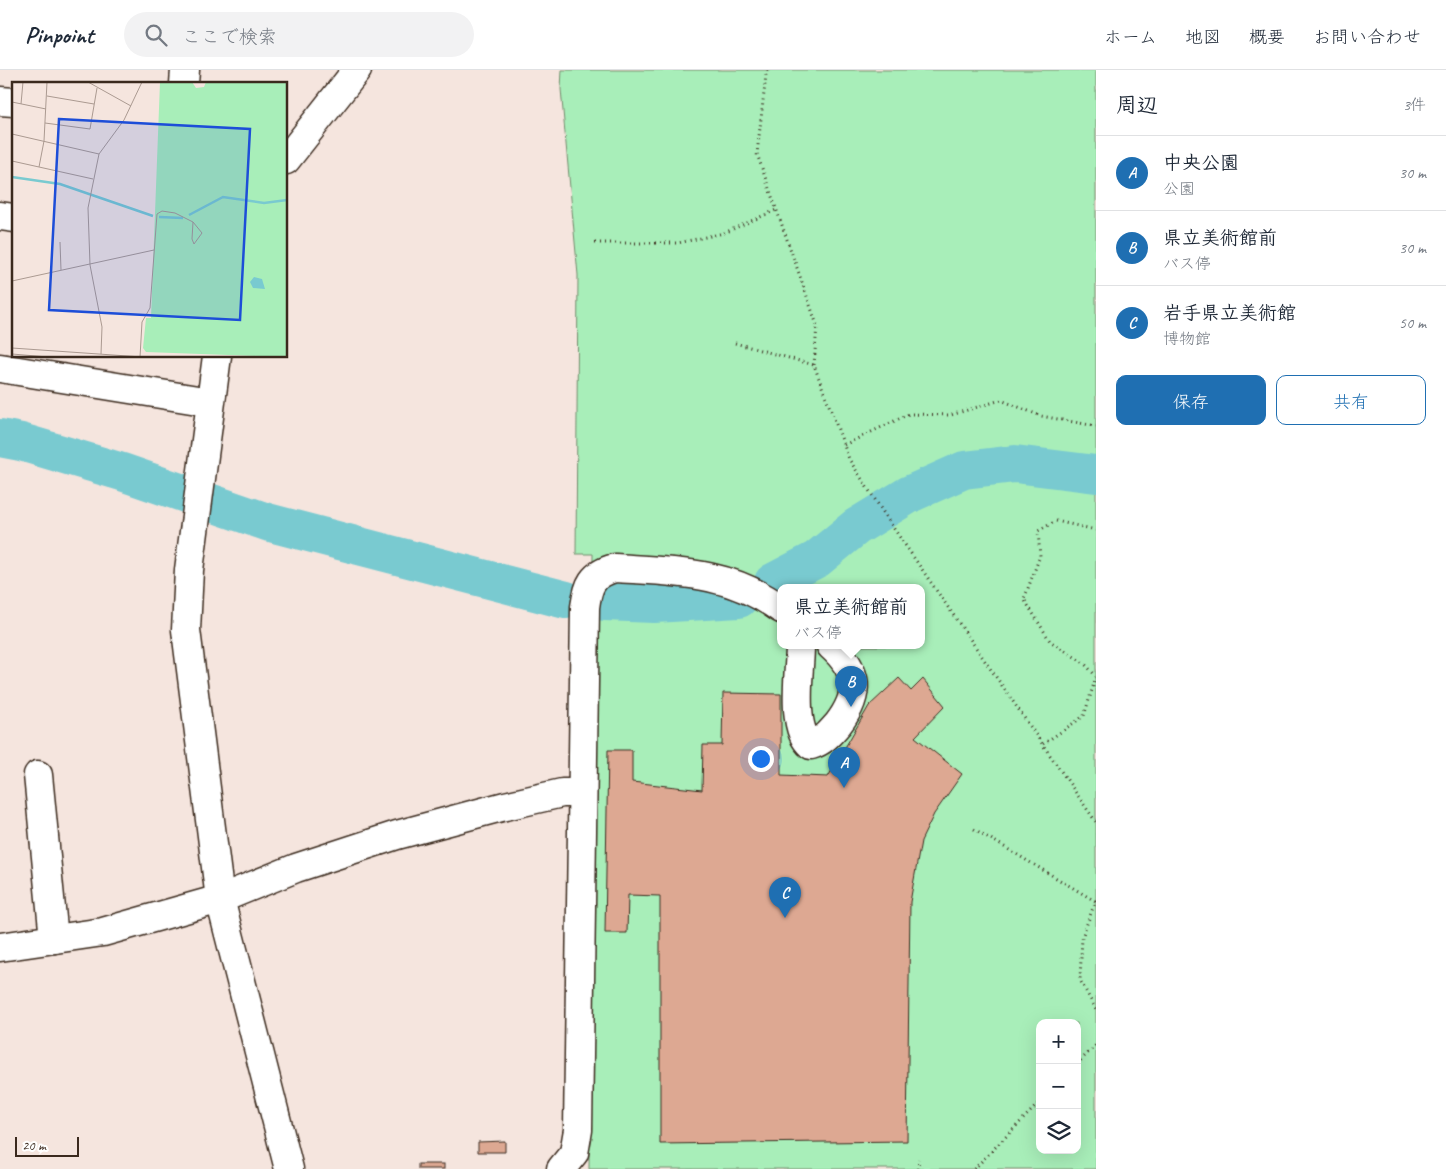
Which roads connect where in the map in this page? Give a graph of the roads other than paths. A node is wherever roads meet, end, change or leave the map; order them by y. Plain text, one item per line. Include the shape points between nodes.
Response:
1 (357, 70) edge
2 (288, 157) edge
3 (217, 358) edge
4 (0, 368) edge
5 (210, 402) junction
6 (777, 607) edge
7 (800, 649) edge
8 (834, 649) edge
9 (38, 775) dead end
10 (582, 793) junction
11 (220, 899) junction
12 (54, 939) junction
13 (0, 947) edge
14 (289, 1169) edge
15 (561, 1169) edge

1 - 2 street
3 - 5 street
4 - 5 street
5 - 11 street via 189,570 186,630
6 - 10 street via 745,587 692,572 615,568 594,578 584,607
7 - 8 street via 798,719 802,733 811,745 828,737 851,707 854,679 847,662
9 - 12 street
10 - 11 street via 505,806 397,835 296,868
10 - 15 street via 578,1130 574,1153
11 - 12 street via 103,932
11 - 14 street
12 - 13 street

